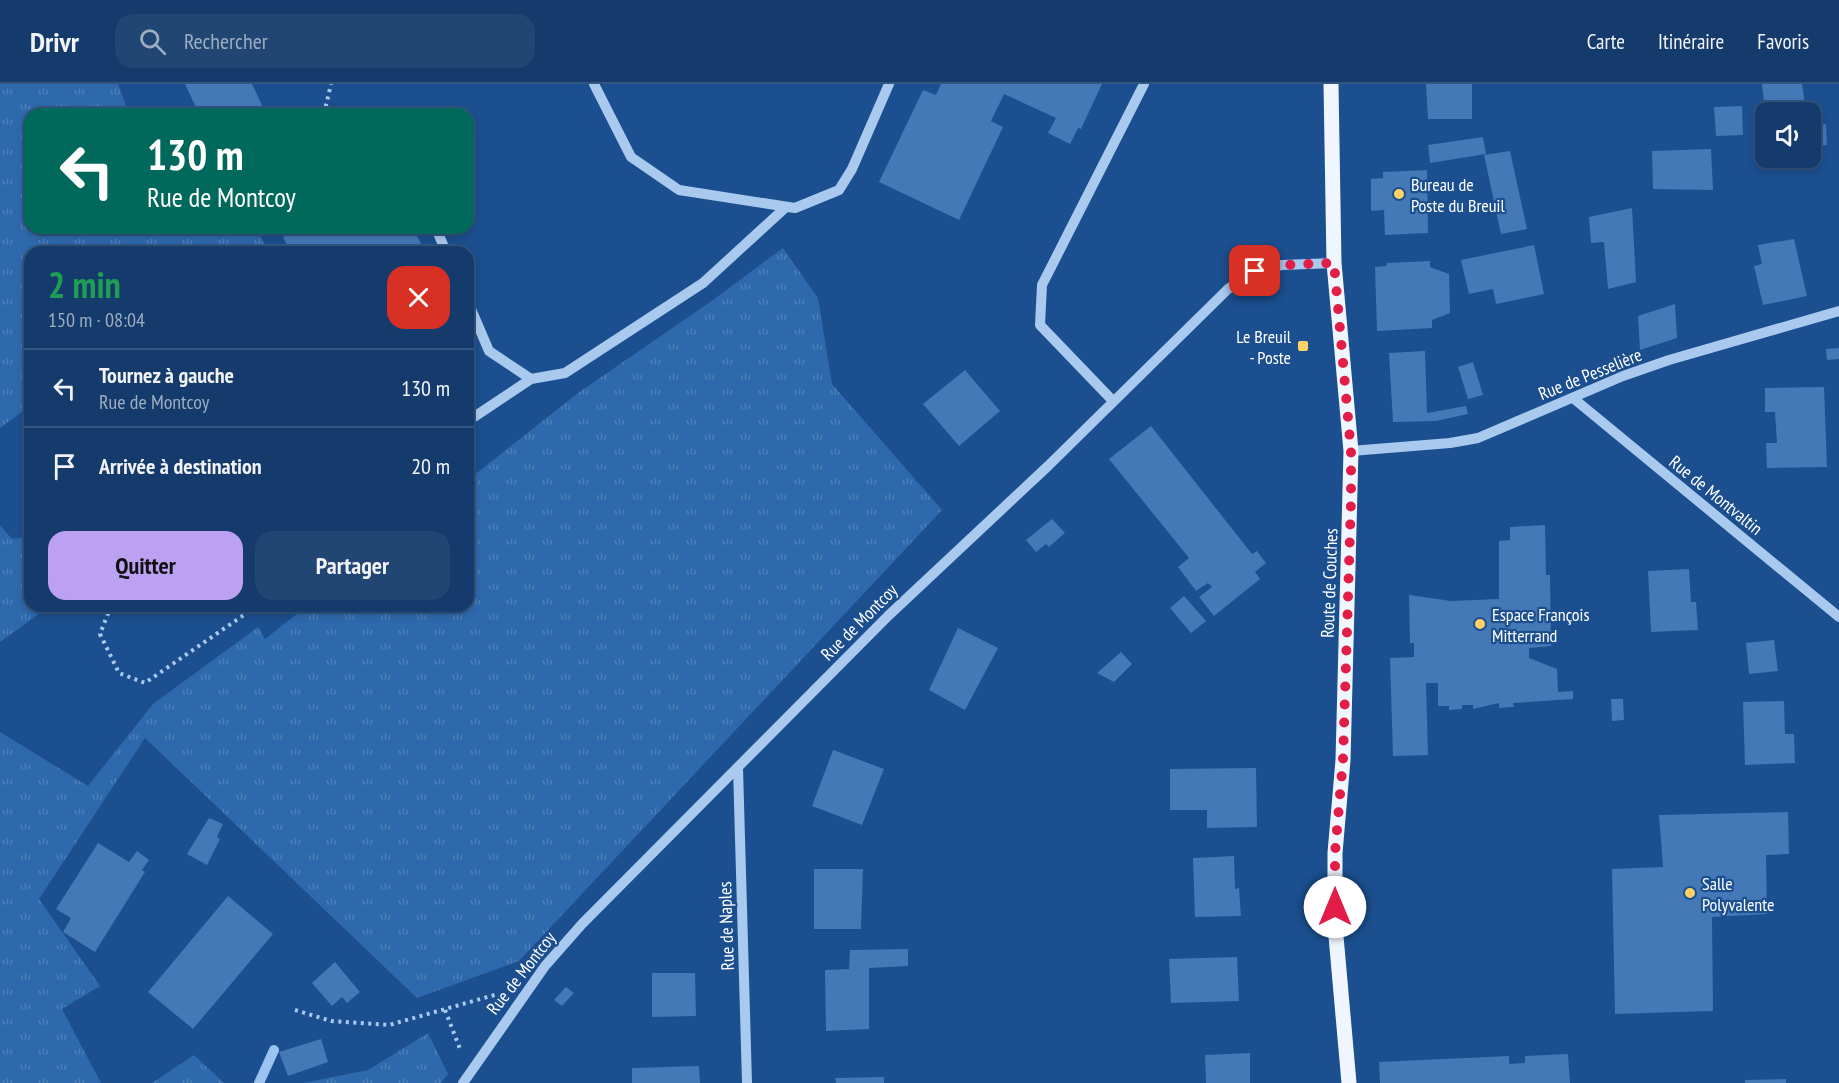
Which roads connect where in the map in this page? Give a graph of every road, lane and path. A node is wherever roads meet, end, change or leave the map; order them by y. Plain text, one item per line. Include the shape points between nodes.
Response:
1 (331, 84) edge
2 (594, 84) edge
3 (889, 84) edge
4 (1144, 84) edge
5 (1330, 84) edge
6 (325, 108) edge
7 (786, 207) junction
8 (1334, 263) junction
9 (1839, 311) edge
10 (474, 316) edge
11 (531, 379) junction
12 (1573, 398) junction
13 (1113, 401) junction
14 (474, 417) edge
15 (1351, 451) junction
16 (109, 612) edge
17 (248, 612) edge
18 (1839, 617) edge
19 (738, 768) junction
20 (534, 982) junction
21 (295, 1010) dead end
22 (445, 1010) junction
23 (470, 1072) junction
24 (463, 1083) edge
25 (747, 1083) edge
26 (1349, 1083) edge

1 - 6 path
2 - 7 street via 631,157 679,190
3 - 7 street via 839,190 795,208
4 - 13 street via 1042,285 1040,325
5 - 8 main road, Route de Couches
7 - 11 street via 703,283 565,373
8 - 13 street, Rue de Montcoy via 1282,265 1255,271 1200,313
8 - 15 main road, Route de Couches
9 - 12 street, Rue de Pesselière via 1669,360
10 - 11 street via 489,351
11 - 14 street
12 - 15 street, Rue de Pesselière via 1478,438
12 - 18 street, Rue de Montvaltin
13 - 19 street, Rue de Montcoy via 888,615
15 - 26 main road, Route de Couches via 1343,760 1335,853 1335,926
16 - 17 path via 100,634 119,673 145,683
19 - 20 street, Rue de Montcoy via 582,924
19 - 25 street, Rue de Naples
20 - 22 path
20 - 23 street, Rue de Montcoy
21 - 22 path via 331,1021 389,1025
22 - 23 path
23 - 24 street, Rue de Montcoy

